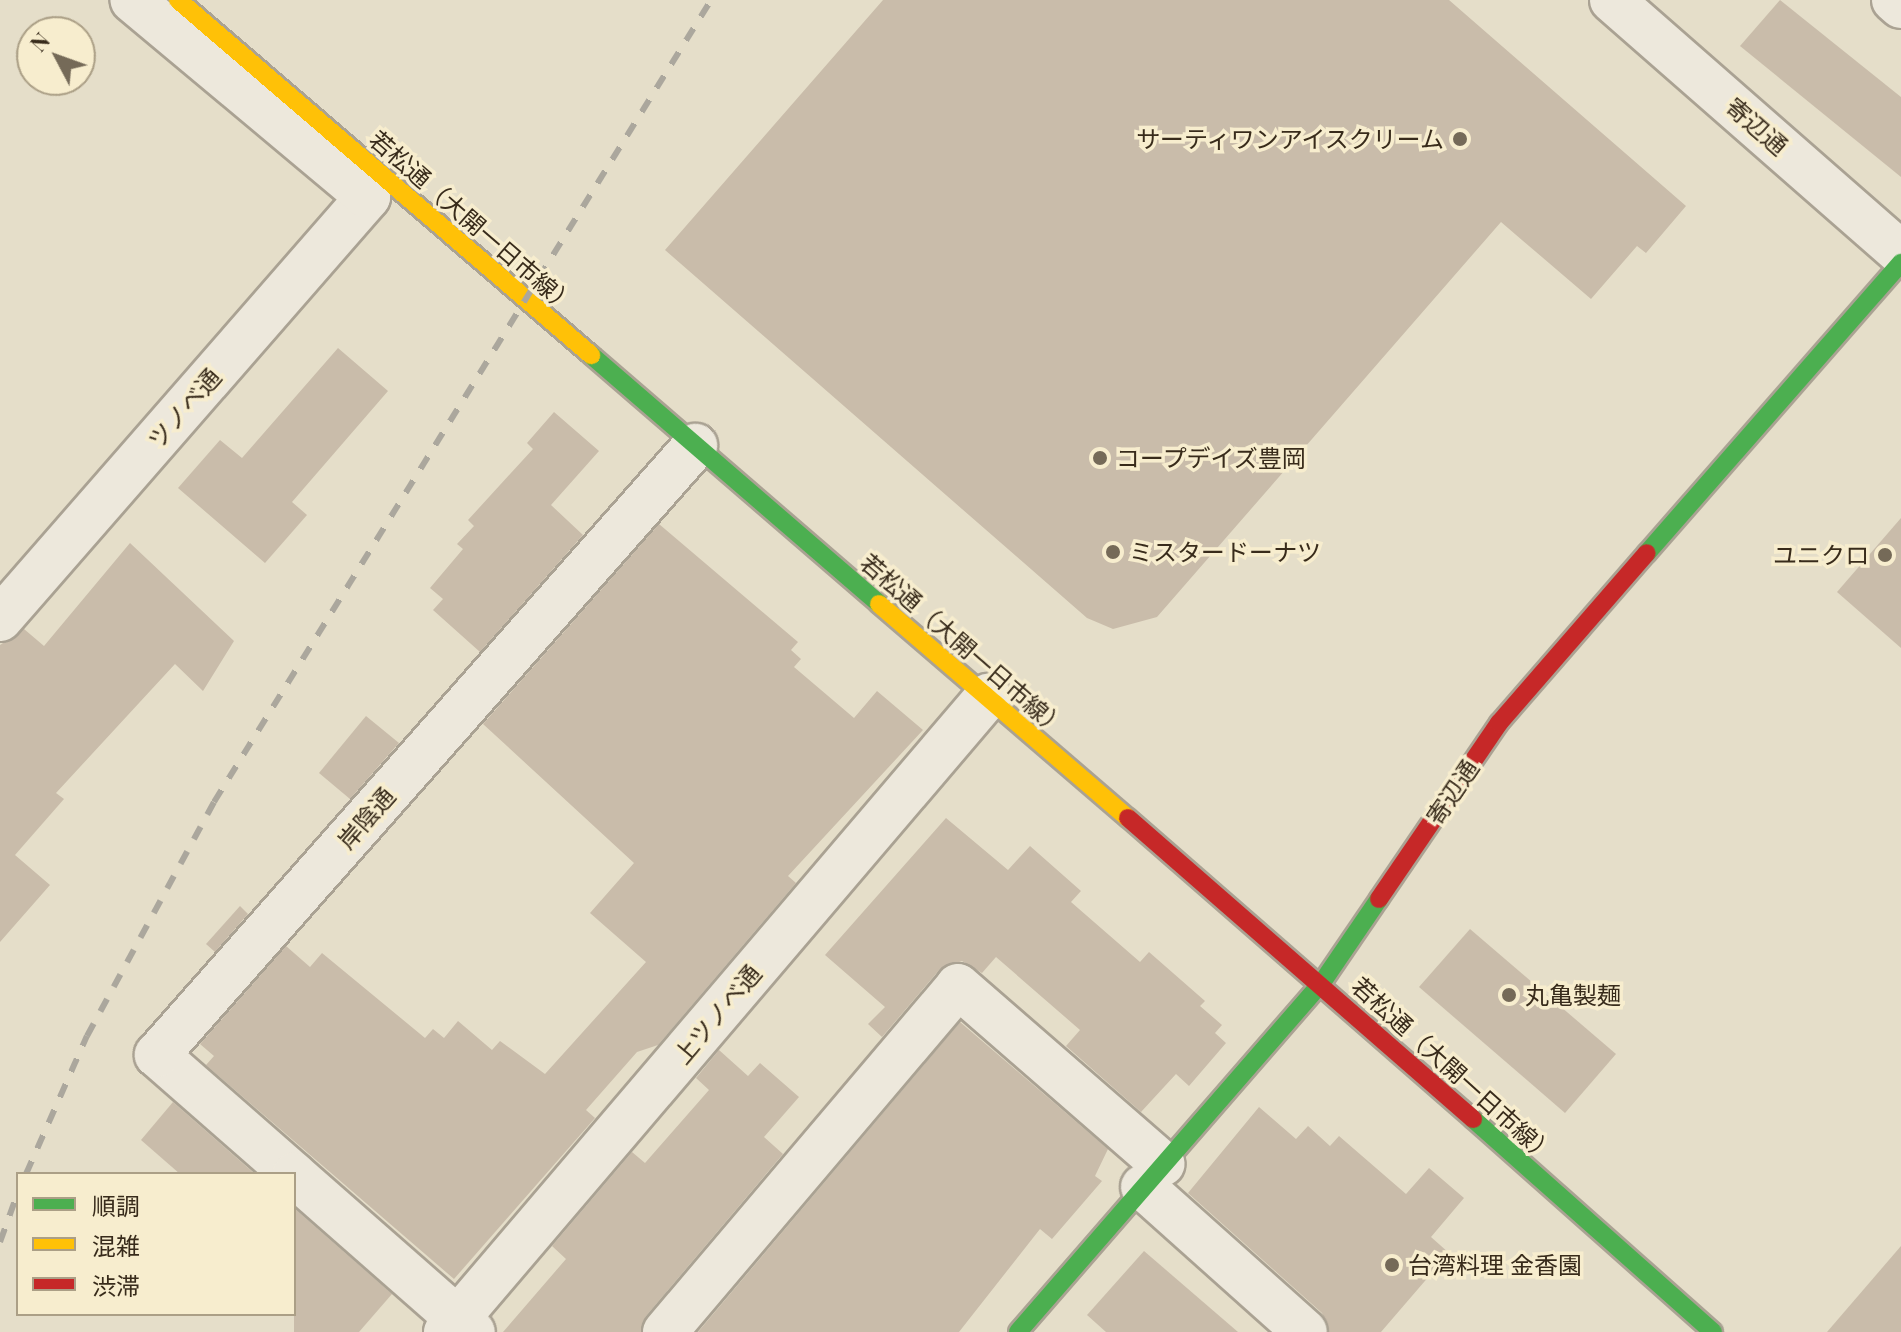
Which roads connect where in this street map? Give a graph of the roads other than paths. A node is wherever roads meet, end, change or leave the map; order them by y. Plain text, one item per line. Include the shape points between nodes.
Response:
1 (132, 0) edge
2 (178, 0) edge
3 (1612, 0) edge
4 (1894, 0) edge
5 (1901, 6) edge
6 (1901, 253) edge
7 (1901, 263) edge
8 (695, 446) junction
9 (0, 619) edge
10 (988, 696) junction
11 (1321, 984) junction
12 (290, 1172) edge
13 (1153, 1176) junction
14 (296, 1178) edge
15 (459, 1328) edge
16 (665, 1332) edge
17 (1018, 1332) edge
18 (1305, 1332) edge
19 (1713, 1332) edge

1 - 9 street, ツノベ通 via 368,197
2 - 8 street, 若松通（大開一日市線）
3 - 6 street, 寄辺通
4 - 5 street
7 - 11 street, 寄辺通 via 1499,723
8 - 10 street, 若松通（大開一日市線）
8 - 12 street, 岸陰通 via 157,1055
10 - 11 street, 若松通（大開一日市線）
10 - 15 street, 上ツノベ通
11 - 13 street, 寄辺通
11 - 19 street, 若松通（大開一日市線）
13 - 16 street via 958,986
13 - 17 street, 寄辺通
13 - 18 street
14 - 15 street, 岸陰通

